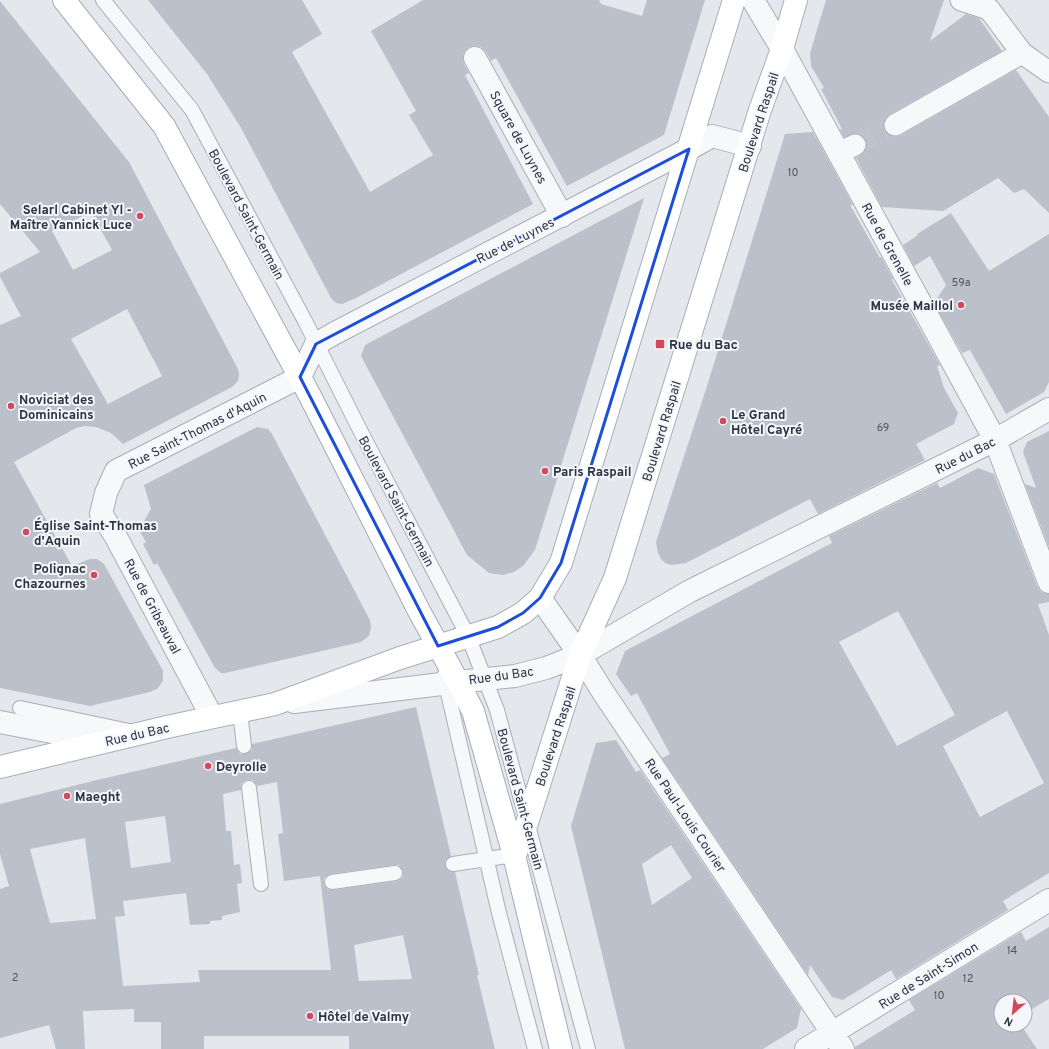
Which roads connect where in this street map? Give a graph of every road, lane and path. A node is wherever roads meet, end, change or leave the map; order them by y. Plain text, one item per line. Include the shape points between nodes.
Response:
1 (64, 0) edge
2 (103, 0) edge
3 (734, 0) edge
4 (753, 0) edge
5 (796, 0) edge
6 (960, 0) edge
7 (782, 49) junction
8 (1022, 53) junction
9 (475, 58) dead end
10 (1049, 72) edge
11 (895, 125) tunnel mouth
12 (750, 146) junction
13 (689, 149) junction
14 (562, 216) junction
15 (316, 344) junction
16 (300, 377) junction
17 (1049, 409) edge
18 (995, 440) junction
19 (106, 493) joint
20 (1049, 582) edge
21 (540, 598) junction
22 (468, 636) junction
23 (438, 646) junction
24 (580, 655) junction
25 (484, 679) junction
26 (452, 682) junction
27 (275, 704) junction
28 (20, 708) dead end
29 (240, 712) junction
30 (212, 717) junction
31 (0, 722) edge
32 (142, 734) junction
33 (104, 742) junction
34 (244, 746) dead end
35 (0, 766) edge
36 (249, 788) dead end
37 (527, 823) junction
38 (514, 856) junction
39 (487, 859) junction
40 (453, 864) dead end
41 (395, 873) dead end
42 (332, 882) dead end
43 (260, 884) dead end
44 (1049, 900) edge
45 (838, 1041) edge
46 (535, 1049) edge
47 (561, 1049) edge
48 (588, 1049) edge
49 (806, 1049) edge

1 - 16 main road, Boulevard Saint-Germain via 164,126
2 - 15 lane, Boulevard Saint-Germain via 192,110
3 - 13 main road
4 - 7 street, Rue de Grenelle
5 - 7 main road, Boulevard Raspail
6 - 8 street via 988,9
7 - 12 main road, Boulevard Raspail
7 - 18 street, Rue de Grenelle via 846,149
8 - 10 street
8 - 11 street
9 - 14 street, Square de Luynes
12 - 13 street, Rue de Luynes via 712,136
12 - 24 main road, Boulevard Raspail via 616,578
13 - 14 street, Rue de Luynes
13 - 21 main road via 561,563
14 - 15 street, Rue de Luynes
15 - 16 street
15 - 22 lane, Boulevard Saint-Germain
16 - 19 street, Rue Saint-Thomas d'Aquin via 116,471
16 - 23 main road, Boulevard Saint-Germain
17 - 18 street, Rue du Bac
18 - 20 street, Rue de Grenelle
18 - 24 street, Rue du Bac via 690,591
19 - 30 street, Rue de Gribeauval via 101,514 116,537
21 - 22 main road via 523,613 498,627
21 - 24 street, Rue Paul-Louis Courier
22 - 23 main road
22 - 25 lane, Boulevard Saint-Germain
23 - 26 main road, Boulevard Saint-Germain
23 - 27 main road, Rue du Bac
24 - 25 street, Rue du Bac via 546,668 514,676
24 - 37 main road, Boulevard Raspail
24 - 45 street, Rue Paul-Louis Courier
25 - 26 street, Rue du Bac
25 - 37 lane, Boulevard Saint-Germain via 497,710
26 - 27 street, Rue du Bac
26 - 38 main road, Boulevard Saint-Germain via 472,711
26 - 39 lane, Boulevard Saint-Germain
27 - 29 main road, Rue du Bac
28 - 32 lane
29 - 30 main road, Rue du Bac
29 - 34 lane
30 - 32 main road, Rue du Bac
31 - 33 street
32 - 33 main road, Rue du Bac
33 - 35 main road, Rue du Bac
36 - 43 lane
37 - 38 main road, Boulevard Raspail
37 - 48 lane, Boulevard Saint-Germain
38 - 39 lane
38 - 47 main road, Boulevard Saint-Germain
39 - 40 lane
39 - 46 lane, Boulevard Saint-Germain
41 - 42 lane
44 - 45 street, Rue de Saint-Simon
45 - 49 street, Rue de Saint-Simon

